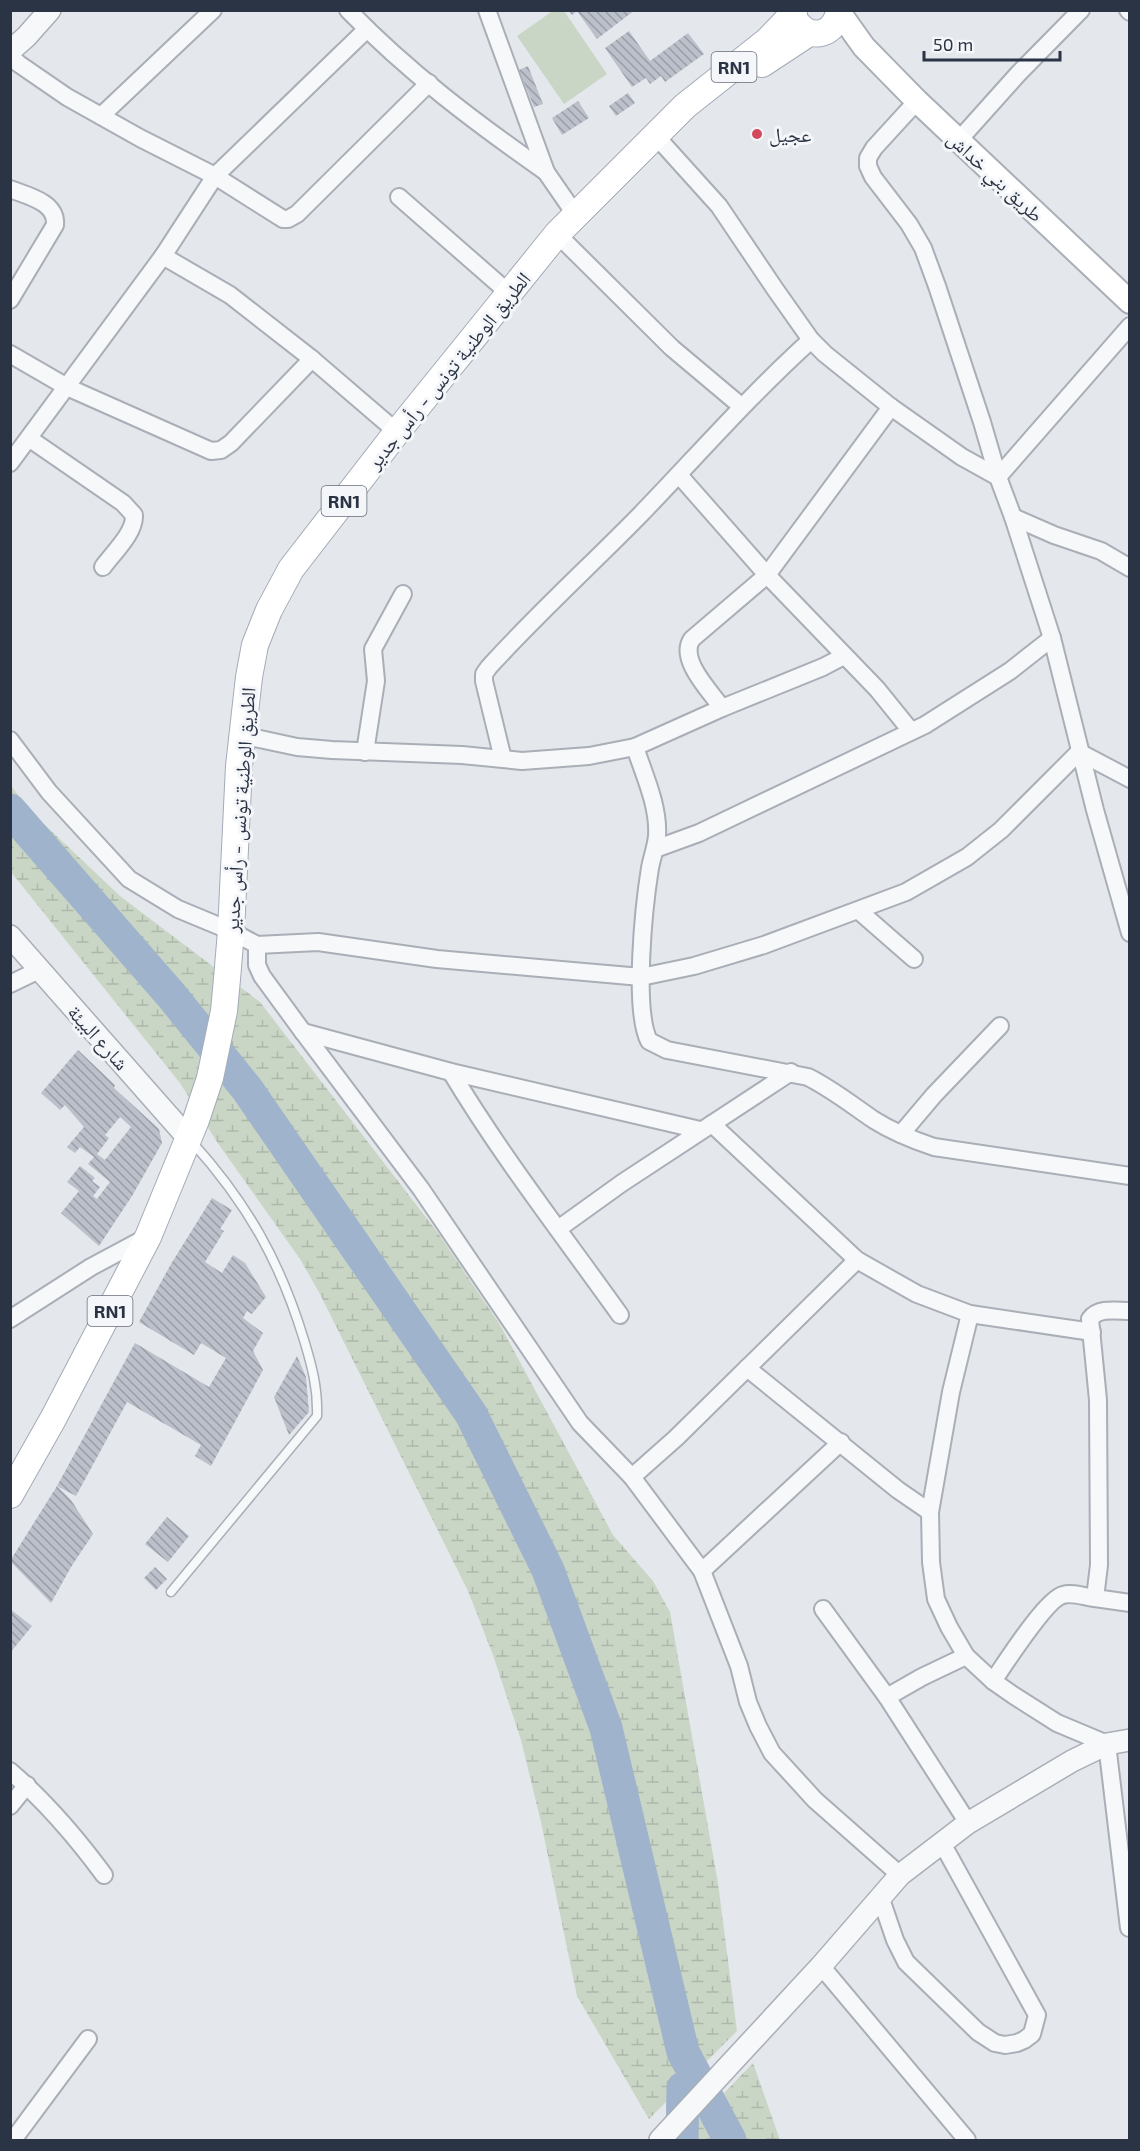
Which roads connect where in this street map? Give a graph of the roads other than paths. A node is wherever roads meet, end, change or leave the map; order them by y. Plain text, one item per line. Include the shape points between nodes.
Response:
1 (50, 10) edge
2 (213, 10) edge
3 (348, 10) edge
4 (487, 10) edge
5 (839, 11) edge
6 (1079, 11) edge
7 (794, 12) edge
8 (367, 29) junction
9 (816, 34) junction
10 (864, 47) junction
11 (10, 53) edge
12 (429, 83) junction
13 (917, 101) junction
14 (101, 116) junction
15 (664, 127) junction
16 (958, 141) junction
17 (546, 172) junction
18 (215, 176) junction
19 (10, 189) edge
20 (399, 197) dead end
21 (574, 214) junction
22 (557, 234) junction
23 (163, 256) junction
24 (510, 294) junction
25 (10, 300) edge
26 (1130, 302) edge
27 (1130, 326) edge
28 (811, 340) junction
29 (10, 354) edge
30 (312, 359) junction
31 (67, 387) junction
32 (741, 406) junction
33 (891, 407) junction
34 (397, 432) junction
35 (30, 438) junction
36 (10, 463) edge
37 (679, 475) junction
38 (998, 477) junction
39 (1013, 517) junction
40 (103, 567) dead end
41 (1130, 568) edge
42 (767, 574) junction
43 (403, 594) dead end
44 (1052, 638) junction
45 (844, 656) junction
46 (722, 708) junction
47 (911, 731) junction
48 (242, 735) junction
49 (10, 740) edge
50 (635, 747) junction
51 (365, 752) junction
52 (1079, 752) junction
53 (503, 759) junction
54 (1130, 779) edge
55 (655, 849) junction
56 (1125, 903) edge
57 (859, 911) junction
58 (231, 931) junction
59 (1130, 933) edge
60 (10, 936) edge
61 (257, 945) junction
62 (914, 959) dead end
63 (39, 970) junction
64 (641, 977) junction
65 (10, 984) edge
66 (1000, 1026) dead end
67 (303, 1032) junction
68 (451, 1072) junction
69 (791, 1072) junction
70 (706, 1127) junction
71 (192, 1129) junction
72 (901, 1134) junction
73 (1130, 1176) edge
74 (558, 1229) junction
75 (148, 1237) junction
76 (857, 1260) junction
77 (1130, 1311) edge
78 (970, 1314) junction
79 (621, 1315) dead end
80 (10, 1319) edge
81 (1092, 1332) junction
82 (747, 1368) junction
83 (841, 1442) junction
84 (632, 1477) junction
85 (10, 1495) edge
86 (930, 1512) junction
87 (702, 1571) junction
88 (171, 1592) dead end
89 (1095, 1598) junction
90 (1130, 1603) edge
91 (823, 1609) dead end
92 (966, 1656) junction
93 (993, 1681) junction
94 (887, 1696) junction
95 (1130, 1740) edge
96 (1107, 1744) junction
97 (10, 1771) edge
98 (27, 1785) junction
99 (10, 1806) edge
100 (968, 1823) junction
101 (942, 1843) junction
102 (104, 1875) dead end
103 (900, 1875) junction
104 (881, 1899) junction
105 (1129, 1928) edge
106 (821, 1966) junction
107 (88, 2039) dead end
108 (13, 2140) edge
109 (660, 2140) edge
110 (967, 2140) edge

1 - 11 street
2 - 14 street
3 - 8 street
4 - 17 street
5 - 9 main road via 834,26
5 - 10 main road, طريق بني خداش
6 - 16 street
7 - 9 main road via 798,25
7 - 15 main road, الطريق الوطنية تونس - رأس جدير / RN1 via 767,41 700,93
8 - 12 street
8 - 18 street
9 - 10 main road, طريق بني خداش via 844,37
9 - 15 main road, الطريق الوطنية تونس - رأس جدير / RN1 via 782,50 714,99
10 - 13 main road, طريق بني خداش
11 - 14 street via 19,64
12 - 17 street
12 - 18 street via 288,219 275,215
13 - 16 main road, طريق بني خداش
13 - 38 street via 874,148 868,166 923,248
14 - 18 street
15 - 21 main road, الطريق الوطنية تونس - رأس جدير / RN1
15 - 28 street
16 - 26 main road, طريق بني خداش
17 - 21 street
18 - 23 street
19 - 25 street via 39,200 56,216 55,225
20 - 24 street
21 - 22 main road, الطريق الوطنية تونس - رأس جدير / RN1
22 - 24 main road, الطريق الوطنية تونس - رأس جدير / RN1
22 - 32 street via 672,348
23 - 30 street via 230,295
23 - 31 street
24 - 34 main road, الطريق الوطنية تونس - رأس جدير / RN1
27 - 38 street
28 - 32 street
28 - 33 street
29 - 31 street
30 - 31 street via 221,450 212,451
30 - 34 street
31 - 35 street
32 - 37 street
33 - 38 street
33 - 42 street
34 - 48 main road, الطريق الوطنية تونس - رأس جدير / RN1 via 291,569 269,610 255,645
35 - 36 street
35 - 40 street via 123,503 134,515 130,529
37 - 42 street
37 - 53 street via 484,674
38 - 39 street
39 - 41 street via 1101,551
39 - 44 street
42 - 45 street
42 - 46 street via 687,646 692,665
43 - 51 street via 374,649 376,681
44 - 47 street via 1010,671
44 - 52 street
45 - 46 street
45 - 47 street
46 - 50 street
47 - 55 street via 699,833
48 - 51 street via 297,747
48 - 58 main road, الطريق الوطنية تونس - رأس جدير / RN1
49 - 58 street via 49,792 129,879 178,909
50 - 53 street via 556,760
50 - 55 street via 656,817
51 - 53 street
52 - 54 street
52 - 56 street
52 - 57 street via 1002,830 967,857 906,892
55 - 64 street via 646,895
56 - 59 street
57 - 62 street
57 - 64 street via 744,951
58 - 61 street
58 - 71 main road, الطريق الوطنية تونس - رأس جدير / RN1 via 224,1011 210,1078
60 - 63 street, شارع البيئة
61 - 64 street via 318,942 437,959
61 - 67 street via 257,965 262,976
63 - 65 street
63 - 71 street, شارع البيئة
64 - 69 street via 644,1027 654,1046
66 - 72 street
67 - 68 street
67 - 84 street via 421,1188 580,1423
68 - 70 street
68 - 74 street via 486,1129
69 - 70 street
69 - 72 street via 828,1087
70 - 74 street
70 - 76 street
71 - 75 main road, الطريق الوطنية تونس - رأس جدير / RN1
71 - 88 lane via 271,1253 309,1358 318,1407 317,1416
72 - 73 street via 934,1147
74 - 79 street
75 - 80 street via 91,1267
75 - 85 main road, الطريق الوطنية تونس - رأس جدير / RN1
76 - 78 street via 917,1294
76 - 82 street
77 - 81 street via 1096,1313 1090,1319
78 - 81 street
78 - 86 street via 951,1392
81 - 89 street via 1098,1424 1099,1565
82 - 83 street
82 - 84 street
83 - 86 street
83 - 87 street
84 - 87 street
86 - 92 street via 936,1599
87 - 103 street via 739,1666 748,1702 772,1753 815,1800
89 - 90 street
89 - 93 street via 1065,1594 1054,1600
91 - 94 street
92 - 93 street
92 - 94 street
93 - 96 street via 1057,1723
94 - 100 street
95 - 96 street
96 - 100 street via 1071,1761
96 - 105 street
97 - 98 street
98 - 99 street
98 - 102 street via 77,1838
100 - 101 street
101 - 103 street
101 - 104 street via 1037,2015 1032,2034 1005,2045 978,2032 906,1962
103 - 104 street
104 - 106 street
106 - 109 street
106 - 110 street
107 - 108 street

